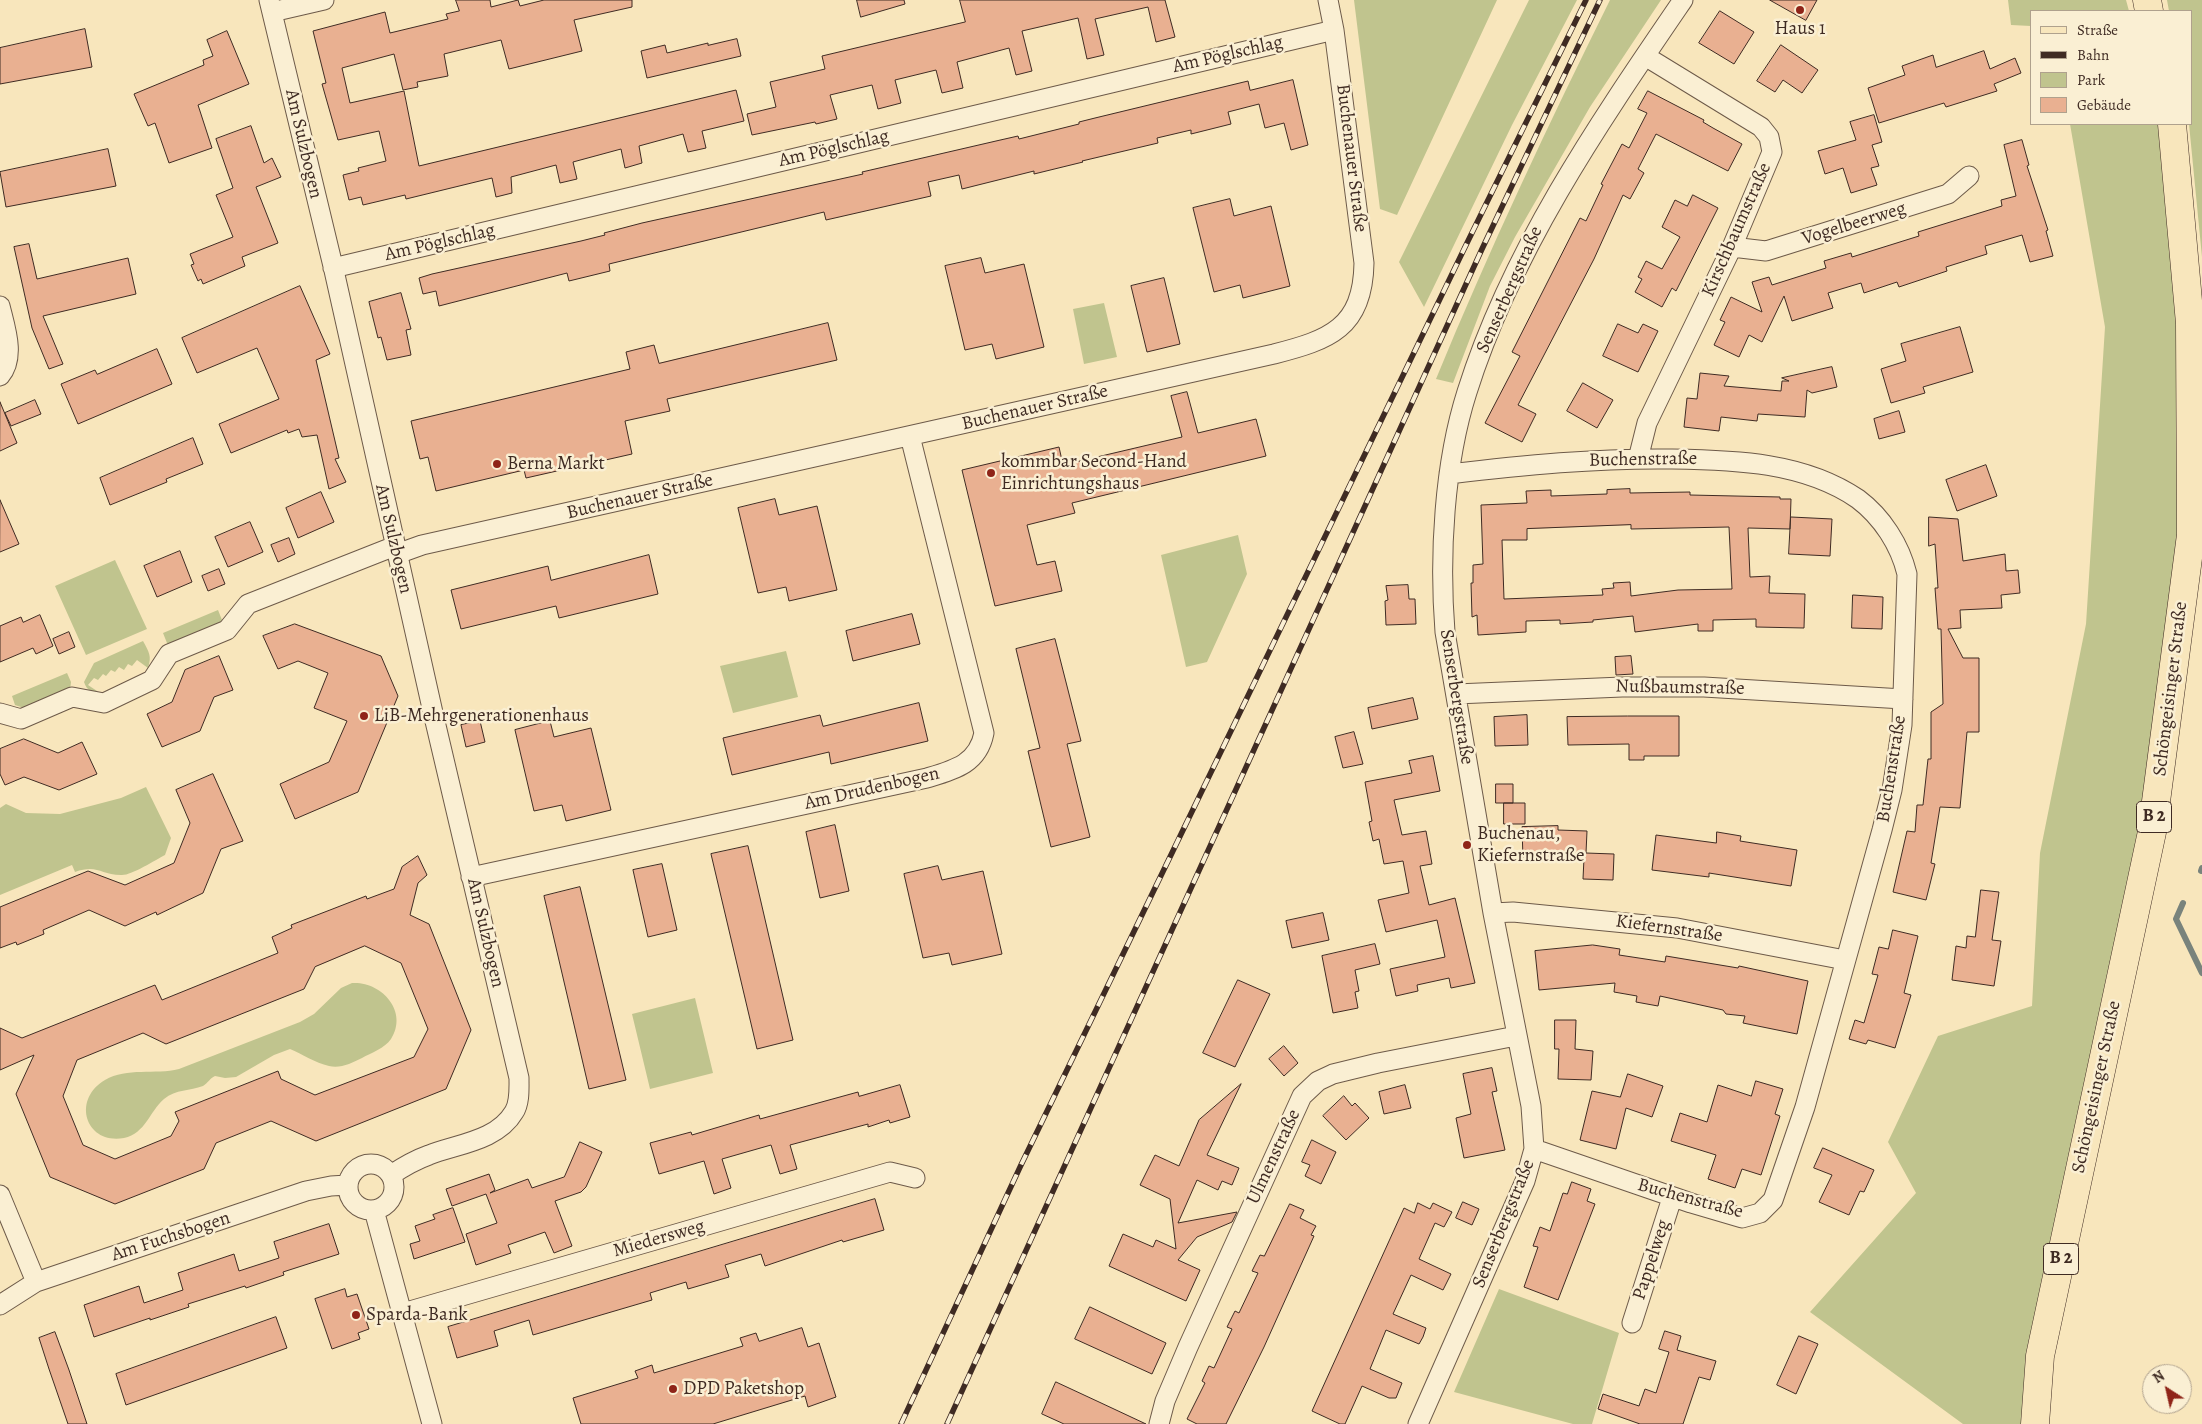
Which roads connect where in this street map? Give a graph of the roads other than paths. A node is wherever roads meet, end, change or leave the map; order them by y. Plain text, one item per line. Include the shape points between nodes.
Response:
1 (324, 0) edge
2 (1328, 0) edge
3 (1682, 0) edge
4 (271, 6) edge
5 (1334, 30) junction
6 (1645, 56) junction
7 (2172, 125) edge
8 (1969, 176) dead end
9 (1732, 247) junction
10 (333, 268) junction
11 (0, 306) edge
12 (0, 376) edge
13 (910, 436) junction
14 (1638, 459) junction
15 (1450, 474) junction
16 (396, 550) junction
17 (1456, 694) junction
18 (1903, 699) junction
19 (0, 713) edge
20 (471, 877) junction
21 (1492, 913) junction
22 (1844, 960) junction
23 (1516, 1036) junction
24 (1534, 1149) junction
25 (391, 1175) junction
26 (915, 1178) dead end
27 (347, 1185) junction
28 (0, 1195) edge
29 (1672, 1198) junction
30 (374, 1210) junction
31 (36, 1282) junction
32 (0, 1305) edge
33 (403, 1313) junction
34 (1632, 1323) dead end
35 (432, 1424) edge
36 (1159, 1424) edge
37 (1418, 1424) edge
38 (2035, 1424) edge

1 - 4 street
2 - 5 street, Buchenauer Straße
3 - 6 street, Senserbergstraße
4 - 10 street, Am Sulzbogen
5 - 10 street, Am Pöglschlag
5 - 13 street, Buchenauer Straße via 1364,263 1359,301 1341,327 1327,338 1274,354
6 - 9 street, Kirschbaumstraße via 1760,127 1769,137 1772,152
6 - 15 street, Senserbergstraße via 1556,195 1497,310 1466,393
7 - 38 main road, Schöngeisinger Straße / B 2 via 2190,323 2191,535 2152,832 2040,1356
8 - 9 street, Vogelbeerweg via 1948,194 1766,251
9 - 14 street, Kirschbaumstraße via 1647,423
10 - 16 street, Am Sulzbogen
11 - 12 street via 8,360
13 - 16 street, Buchenauer Straße
13 - 20 street, Am Drudenbogen via 984,734 981,748 972,758 951,771 927,778
14 - 15 street, Buchenstraße via 1542,463
14 - 18 street, Buchenstraße via 1727,460 1773,466 1841,489 1868,508 1896,544 1907,574
15 - 17 street, Senserbergstraße via 1442,595 1444,632
16 - 19 street, Buchenauer Straße via 248,604 227,630 169,654 152,680 104,703 72,697 21,719
16 - 20 street, Am Sulzbogen
17 - 18 street, Nußbaumstraße via 1704,687
17 - 21 street, Senserbergstraße
18 - 22 street, Buchenstraße via 1892,790
20 - 25 street, Am Sulzbogen via 519,1078 515,1111 494,1132 409,1162
21 - 22 street, Kiefernstraße via 1513,912 1677,928
21 - 23 street, Senserbergstraße
22 - 29 street, Buchenstraße via 1805,1107 1773,1200 1760,1213 1742,1218
23 - 24 street, Senserbergstraße via 1532,1106
23 - 36 street, Ulmenstraße via 1333,1074 1302,1096 1188,1347
24 - 29 street, Buchenstraße
24 - 37 street, Senserbergstraße via 1525,1181
25 - 27 street via 380,1165 365,1164 353,1172
25 - 30 street via 392,1197 388,1203
26 - 33 street, Miedersweg via 890,1172
27 - 30 street via 352,1201 366,1210
27 - 31 street, Am Fuchsbogen via 306,1192
28 - 31 street
29 - 34 street, Pappelweg
30 - 33 street
31 - 32 street, Am Fuchsbogen
33 - 35 street

